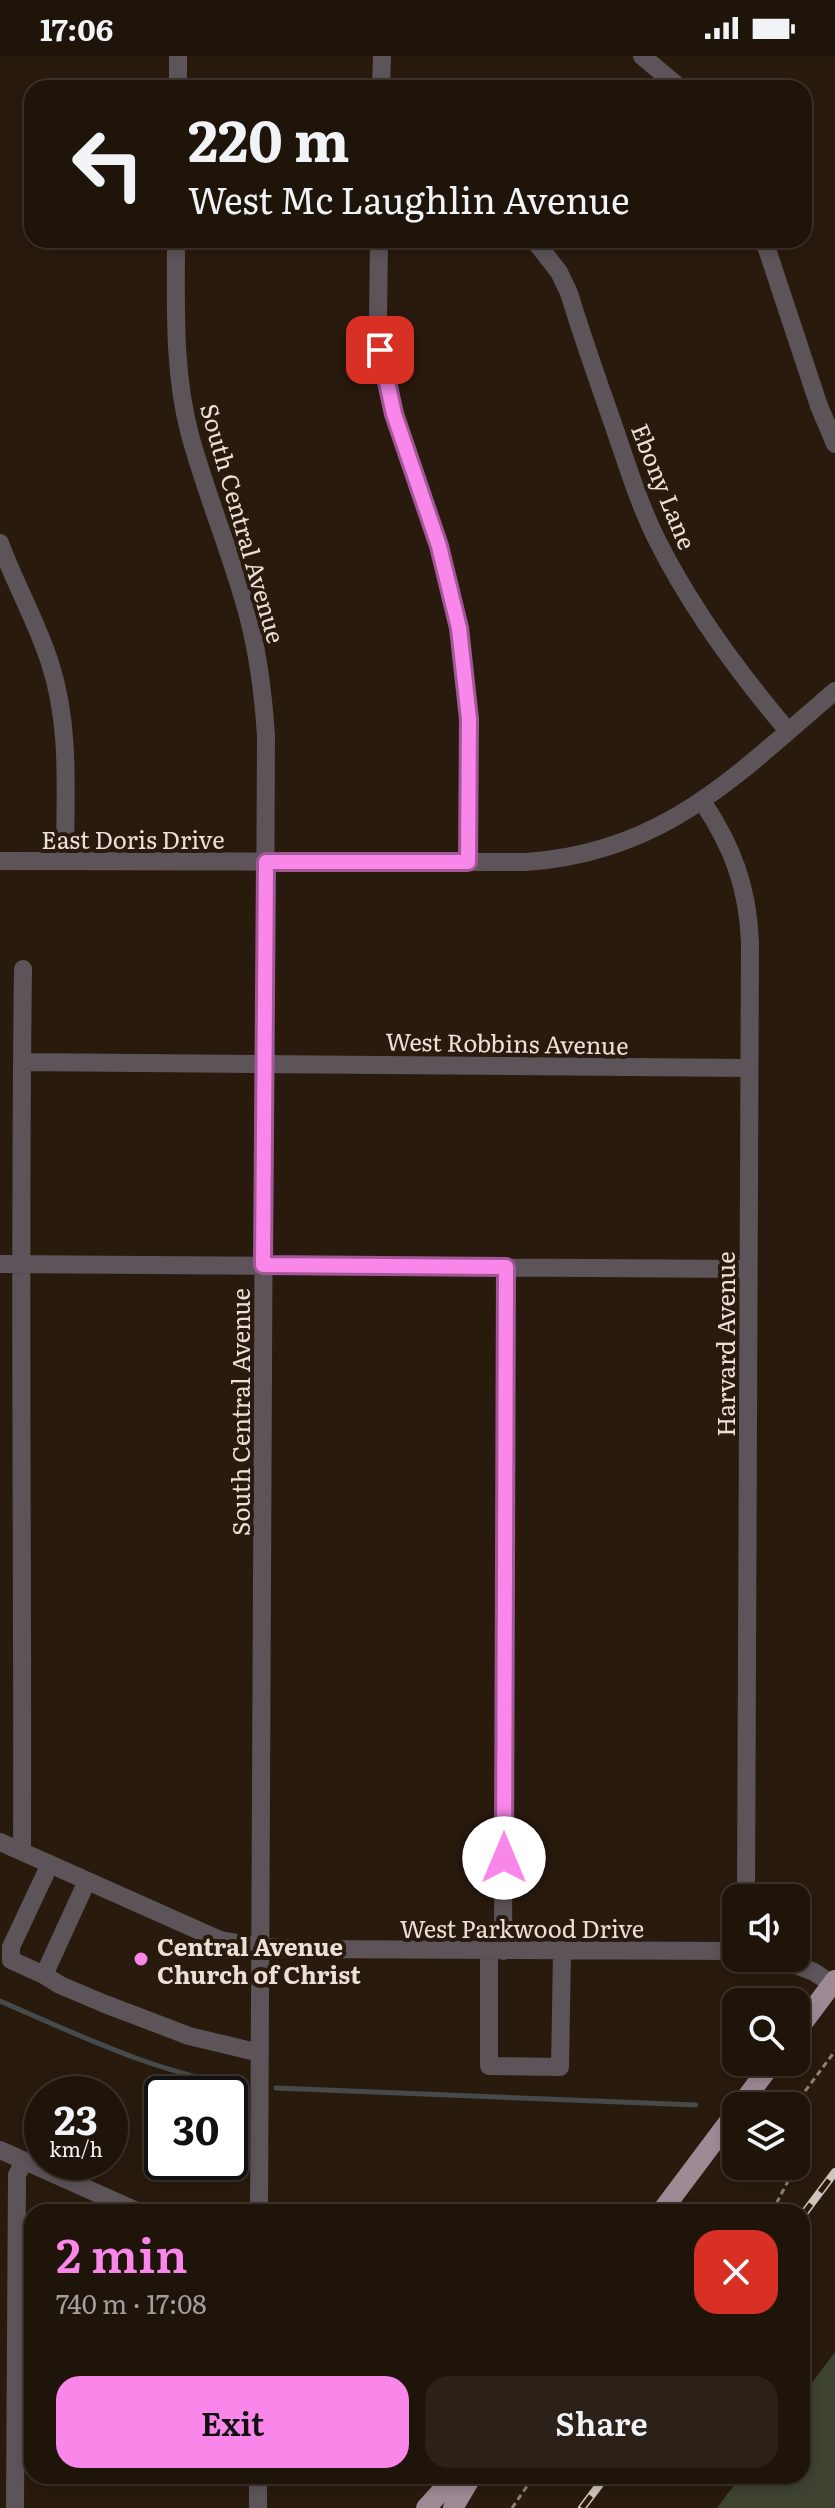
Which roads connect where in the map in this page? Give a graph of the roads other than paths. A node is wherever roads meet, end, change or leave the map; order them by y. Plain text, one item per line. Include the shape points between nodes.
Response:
1 (178, 56) edge
2 (382, 56) edge
3 (642, 56) edge
4 (178, 80) edge
5 (381, 80) edge
6 (670, 80) edge
7 (176, 248) edge
8 (379, 248) edge
9 (540, 248) edge
10 (767, 248) edge
11 (835, 444) edge
12 (0, 543) edge
13 (835, 691) edge
14 (788, 731) junction
15 (702, 801) junction
16 (0, 861) edge
17 (65, 861) junction
18 (266, 862) junction
19 (468, 862) junction
20 (23, 969) dead end
21 (22, 1062) junction
22 (264, 1065) junction
23 (749, 1068) junction
24 (0, 1264) edge
25 (21, 1264) junction
26 (263, 1265) junction
27 (506, 1267) junction
28 (747, 1269) junction
29 (0, 1842) edge
30 (22, 1851) junction
31 (50, 1864) junction
32 (87, 1881) junction
33 (746, 1884) edge
34 (261, 1947) junction
35 (496, 1951) junction
36 (562, 1951) junction
37 (722, 1951) edge
38 (810, 1970) edge
39 (44, 1975) junction
40 (834, 1982) edge
41 (810, 2014) edge
42 (260, 2053) junction
43 (722, 2131) edge
44 (0, 2150) edge
45 (24, 2161) joint
46 (67, 2180) edge
47 (121, 2204) edge
48 (259, 2204) edge
49 (667, 2204) edge
50 (258, 2484) edge
51 (448, 2484) edge
52 (467, 2484) edge
53 (15, 2508) edge
54 (258, 2508) edge
55 (426, 2508) edge
56 (453, 2508) edge

1 - 4 street
2 - 5 street
3 - 6 street
7 - 18 street, South Central Avenue via 178,362 190,434 243,597 260,672
8 - 19 street via 383,369 459,628 469,719
9 - 14 street, Ebony Lane via 569,293 658,542 716,639
10 - 11 street
12 - 17 street via 44,644 58,693 65,750
13 - 14 street, East Doris Drive
14 - 15 street, East Doris Drive
15 - 19 street, East Doris Drive via 650,832 594,852 546,861
15 - 23 street, Harvard Avenue via 722,831 744,890 750,943
16 - 17 street, East Doris Drive
17 - 18 street, East Doris Drive
18 - 19 street, East Doris Drive
18 - 22 street, South Central Avenue
20 - 21 street
21 - 22 street, West Robbins Avenue
21 - 25 street
22 - 23 street, West Robbins Avenue
22 - 26 street, South Central Avenue
23 - 28 street, Harvard Avenue
24 - 25 street
25 - 26 street
25 - 30 street
26 - 27 street
26 - 34 street, South Central Avenue
27 - 28 street
27 - 35 street
28 - 33 street, Harvard Avenue
29 - 30 street, West Parkwood Drive
30 - 31 street, West Parkwood Drive
31 - 32 street, West Parkwood Drive
31 - 39 street via 10,1953 11,1960
32 - 34 street, West Parkwood Drive via 220,1940
32 - 39 street
34 - 35 street, West Parkwood Drive
34 - 42 street, South Central Avenue
35 - 36 street, West Parkwood Drive
35 - 36 street via 489,2066 560,2067
36 - 37 street, West Parkwood Drive
38 - 40 street
39 - 42 street via 189,2036
40 - 41 main road
42 - 48 street, South Central Avenue
43 - 49 main road
44 - 45 street
45 - 53 street via 17,2175
46 - 47 street
50 - 54 street
51 - 55 main road
52 - 56 main road

